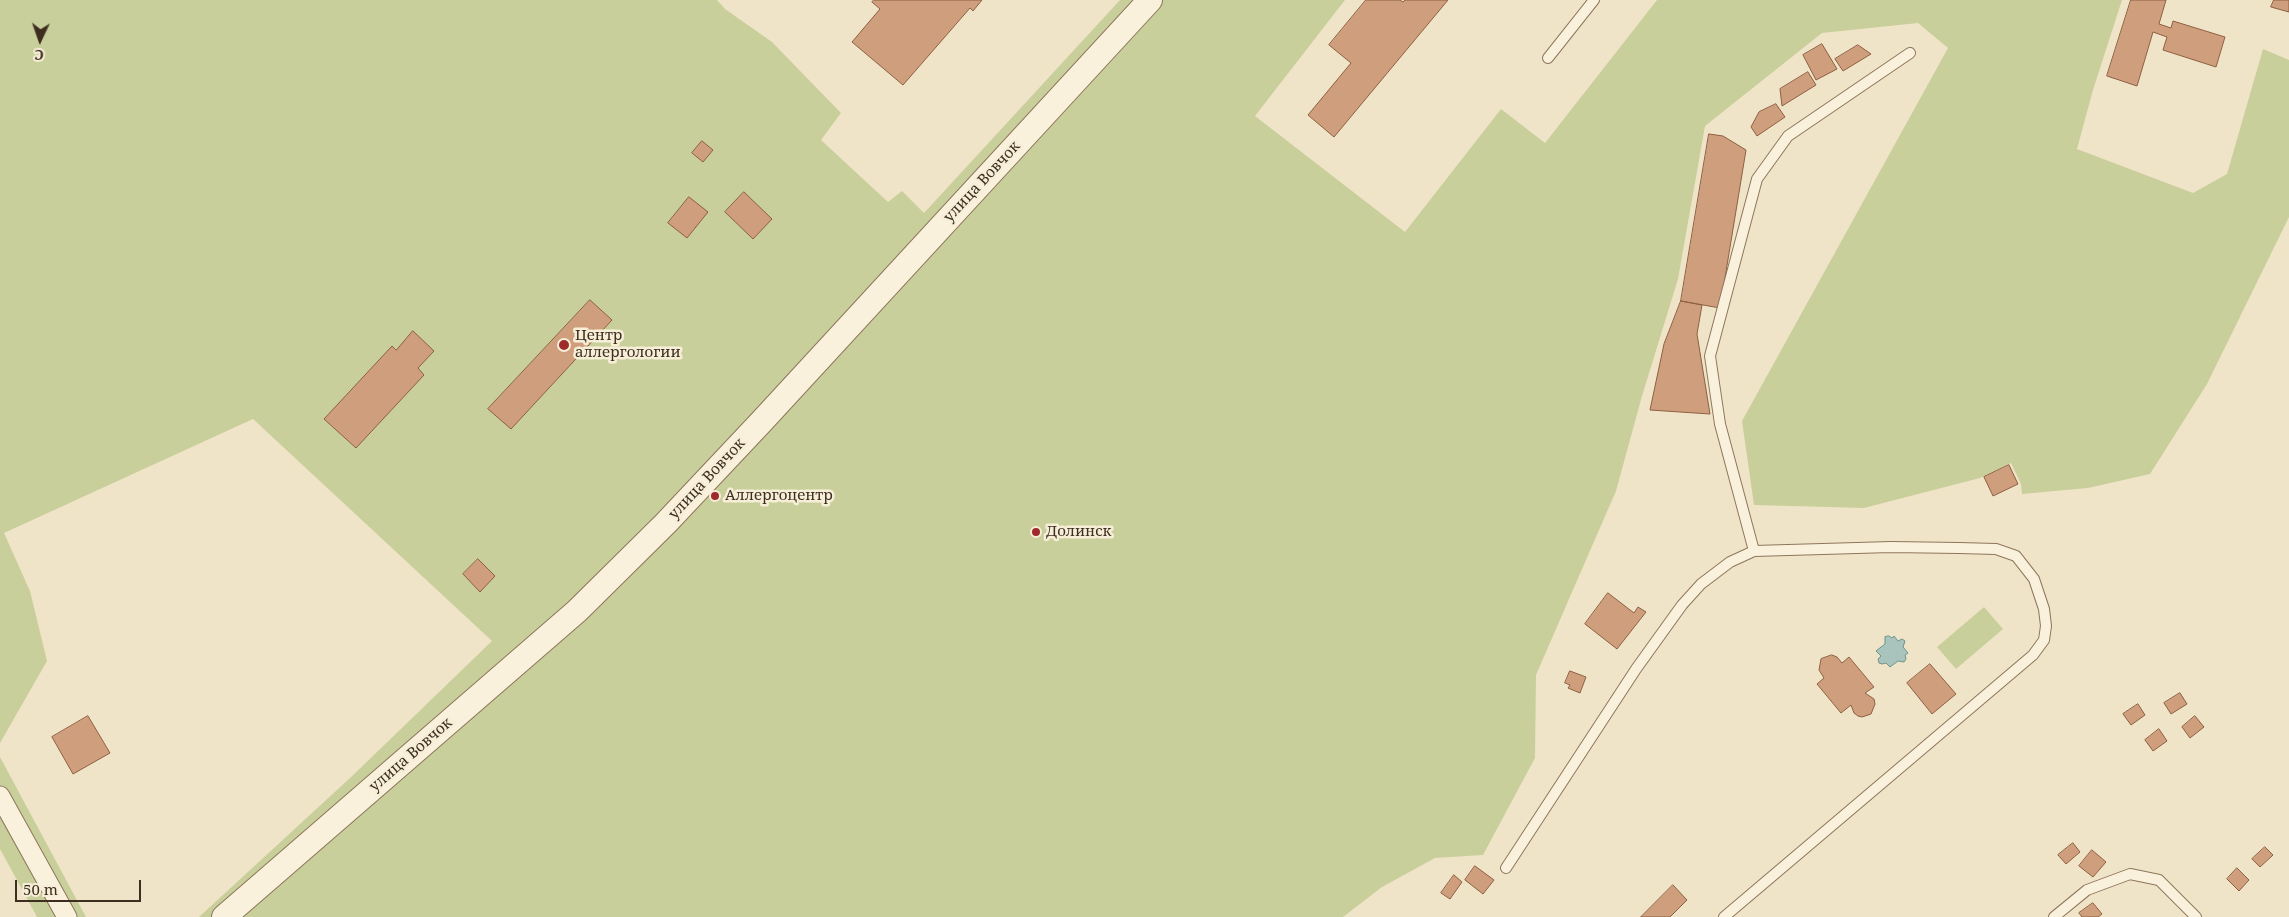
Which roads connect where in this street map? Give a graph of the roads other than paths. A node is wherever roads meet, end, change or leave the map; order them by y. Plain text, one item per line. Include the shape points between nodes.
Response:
1 (1150, 0) edge
2 (1594, 0) edge
3 (1910, 53) dead end
4 (1548, 58) dead end
5 (1754, 551) junction
6 (0, 796) edge
7 (1506, 868) dead end
8 (67, 917) edge
9 (224, 917) edge
10 (1724, 917) edge
11 (2054, 917) edge
12 (2196, 917) edge

1 - 9 street, улица Вовчок via 617,573
2 - 4 lane
3 - 5 lane via 1788,136 1757,179 1710,356 1720,424
5 - 7 lane via 1730,562 1682,605 1636,669
5 - 10 lane via 1996,549 2016,556 2034,579 2046,626 2044,640 2033,654
6 - 8 street
11 - 12 lane via 2087,890 2130,874 2158,880

